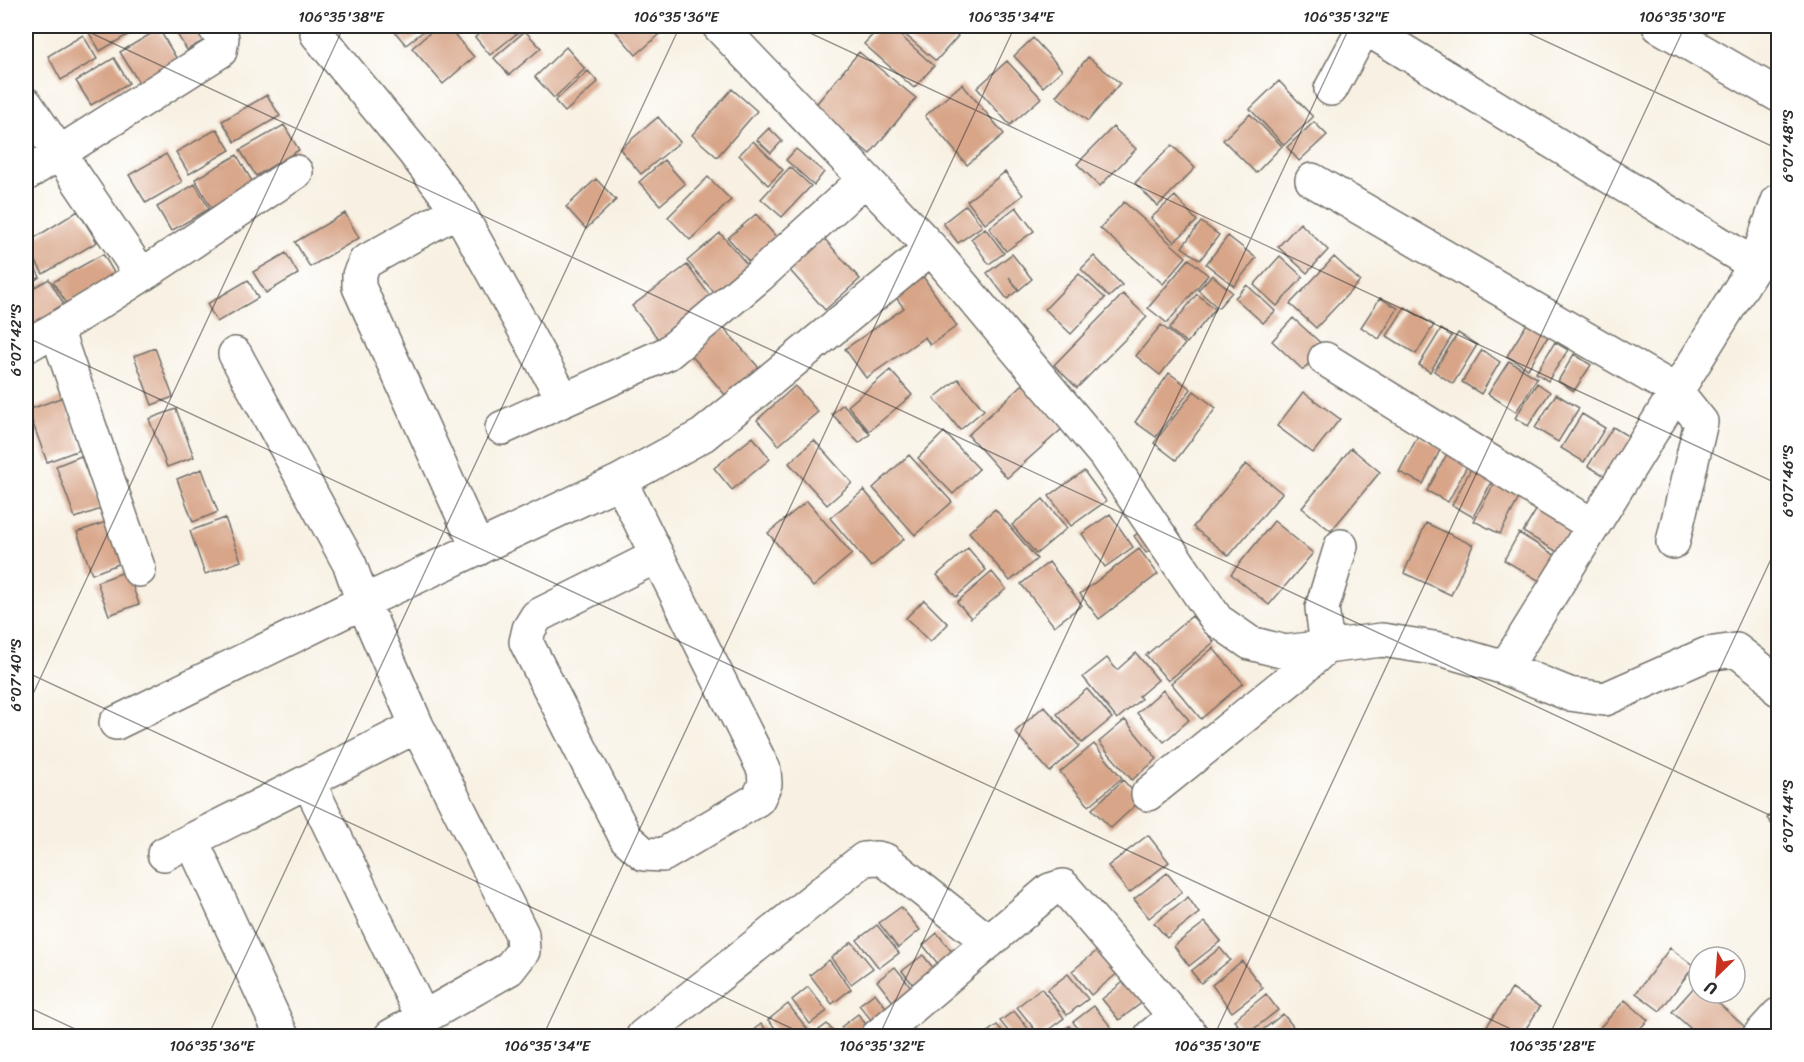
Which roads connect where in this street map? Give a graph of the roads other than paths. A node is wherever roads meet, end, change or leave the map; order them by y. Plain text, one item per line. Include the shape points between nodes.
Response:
1 (214, 26) edge
2 (719, 26) edge
3 (1365, 26) edge
4 (1659, 26) edge
5 (317, 34) dead end
6 (1332, 89) dead end
7 (1779, 95) edge
8 (26, 104) edge
9 (58, 154) junction
10 (296, 172) dead end
11 (26, 174) edge
12 (864, 180) junction
13 (1312, 180) dead end
14 (1779, 201) edge
15 (458, 210) junction
16 (931, 248) junction
17 (1755, 265) junction
18 (141, 274) junction
19 (56, 329) junction
20 (26, 345) edge
21 (235, 354) dead end
22 (1325, 359) dead end
23 (556, 386) dead end
24 (1676, 391) junction
25 (502, 428) dead end
26 (620, 481) junction
27 (1592, 525) junction
28 (1672, 543) dead end
29 (1341, 546) dead end
30 (478, 549) junction
31 (657, 556) junction
32 (139, 570) dead end
33 (363, 602) junction
34 (1327, 646) junction
35 (1505, 668) junction
36 (1779, 689) edge
37 (116, 723) dead end
38 (417, 726) junction
39 (308, 781) junction
40 (1148, 794) dead end
41 (989, 942) junction
42 (1779, 1015) edge
43 (423, 1018) junction
44 (1172, 1030) edge
45 (282, 1036) edge
46 (391, 1036) edge
47 (643, 1036) edge
48 (878, 1036) edge
49 (1759, 1036) edge

1 - 9 street via 222,38 219,51
2 - 12 street
3 - 6 street
3 - 17 street
4 - 7 street
5 - 15 street
8 - 9 street
9 - 11 street
9 - 18 street
10 - 18 street
12 - 16 street
12 - 25 street via 668,353
13 - 24 street
14 - 17 street
15 - 23 street
15 - 30 street via 365,262 359,287
16 - 26 street via 703,435
16 - 34 street via 1105,455 1216,620 1250,643 1285,652
17 - 24 street
18 - 19 street
19 - 20 street
19 - 32 street
21 - 33 street via 350,565
22 - 27 street
24 - 27 street
24 - 28 street via 1701,422
26 - 30 street
26 - 31 street
27 - 35 street
29 - 34 street via 1322,608
30 - 33 street
31 - 31 street via 764,770 765,784 758,799 663,855 644,854 626,838 526,642 537,616
33 - 37 street
33 - 38 street
34 - 35 street via 1382,640 1440,649
34 - 40 street
35 - 36 street via 1569,694 1605,699 1707,654 1736,650 1767,674
38 - 39 street
38 - 43 street via 522,934 523,951 509,969
39 - 43 street
39 - 45 street via 178,847
41 - 44 street via 1050,890 1063,886
41 - 47 street via 885,860 870,857
41 - 48 street
42 - 49 street
43 - 46 street

